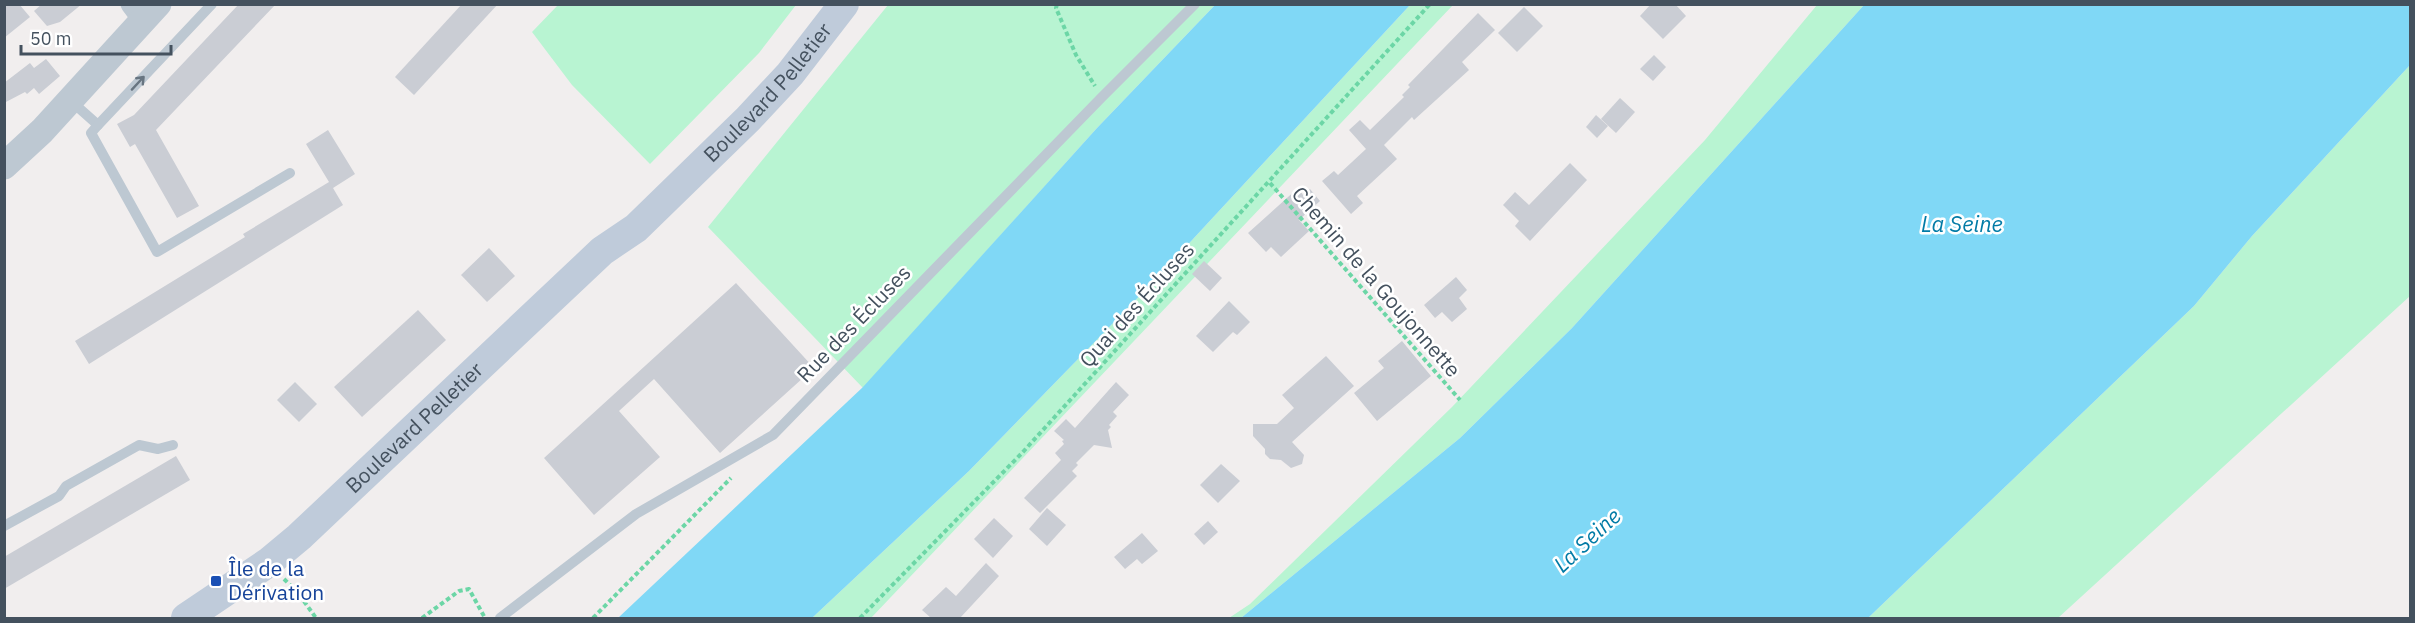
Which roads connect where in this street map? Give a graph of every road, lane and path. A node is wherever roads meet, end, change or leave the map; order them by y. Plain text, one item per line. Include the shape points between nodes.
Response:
1 (212, 4) edge
2 (844, 4) edge
3 (1057, 4) edge
4 (1195, 4) edge
5 (1430, 4) edge
6 (144, 10) edge
7 (1102, 97) junction
8 (70, 100) junction
9 (98, 125) junction
10 (4, 166) edge
11 (290, 173) dead end
12 (1270, 183) junction
13 (636, 228) junction
14 (1460, 400) dead end
15 (173, 445) dead end
16 (733, 476) dead end
17 (4, 526) edge
18 (278, 572) junction
19 (186, 618) edge
20 (206, 618) edge
21 (316, 618) edge
22 (422, 618) edge
23 (485, 618) edge
24 (500, 618) edge
25 (592, 618) edge
26 (860, 618) edge

9 -> 1 lane
2 - 13 main road, Boulevard Pelletier via 790,74
3 - 7 path via 1076,55
4 - 7 lane, Rue des Écluses
5 - 12 path, Quai des Écluses
6 - 8 street
7 - 24 lane, Rue des Écluses via 773,435 636,513
8 - 9 lane
8 - 10 street
9 - 11 lane via 91,133 157,252
12 - 14 path, Chemin de la Goujonnette
12 - 26 path, Quai des Écluses via 1022,453
13 - 18 main road, Boulevard Pelletier via 614,261 558,318 382,485
13 - 19 main road, Boulevard Pelletier via 602,251 299,537
15 - 17 lane via 158,449 139,445
16 - 25 path
18 - 20 main road, Boulevard Pelletier
18 - 21 path
22 - 23 path via 459,591 469,590

